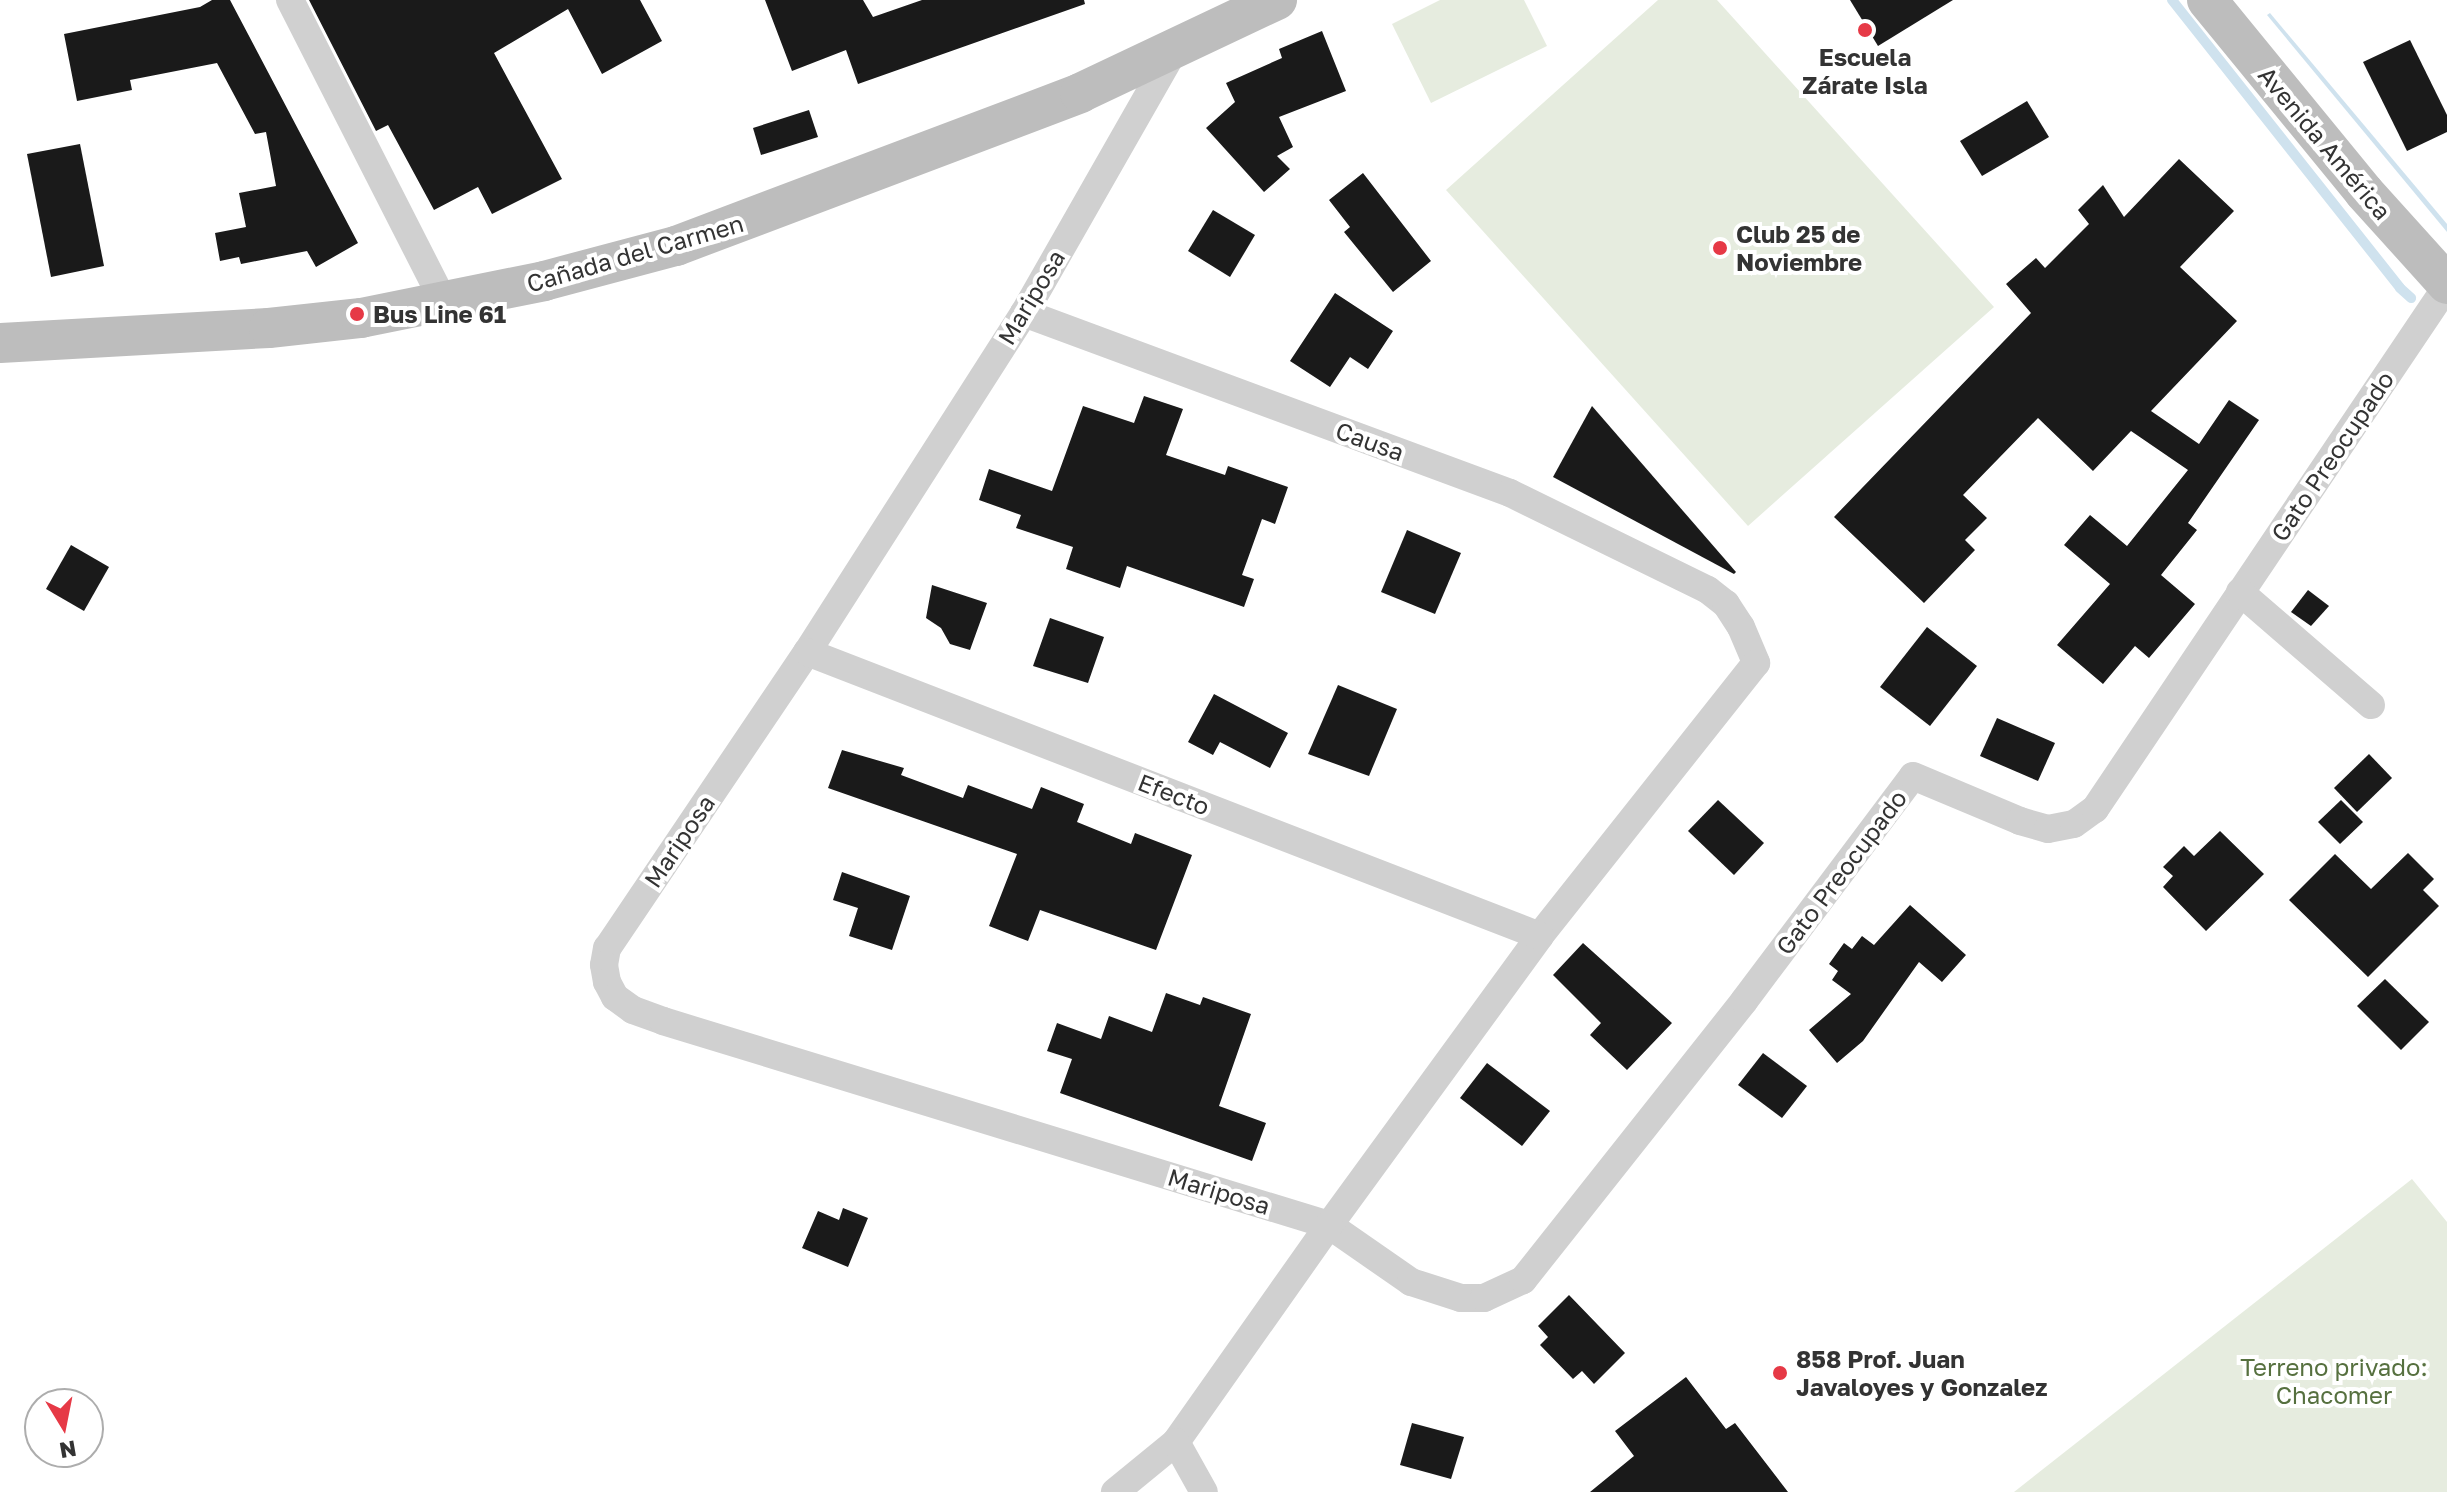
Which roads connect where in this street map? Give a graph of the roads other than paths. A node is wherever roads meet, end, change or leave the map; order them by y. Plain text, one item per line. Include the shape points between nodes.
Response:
1 (290, 0) edge
2 (1277, 0) edge
3 (2207, 0) edge
4 (1173, 52) junction
5 (2447, 285) edge
6 (445, 304) junction
7 (1024, 313) junction
8 (6, 350) edge
9 (2240, 592) junction
10 (807, 652) junction
11 (2371, 705) dead end
12 (1540, 936) junction
13 (1329, 1225) junction
14 (1523, 1280) joint
15 (1176, 1442) junction
16 (1115, 1492) edge
17 (1204, 1492) edge

1 - 6 street
2 - 4 street, Cañada del Carmen
3 - 5 street, Avenida América
4 - 6 street, Cañada del Carmen via 982,133 676,246
4 - 7 street, Mariposa
5 - 9 street, Gato Preocupado
6 - 8 street, Cañada del Carmen via 269,328
7 - 10 street, Mariposa
7 - 12 street, Causa via 1510,493 1708,590 1726,604 1756,663
9 - 11 street
9 - 14 street, Gato Preocupado via 2095,809 2074,824 2048,829 2020,821 1913,776 1744,1001
10 - 12 street, Efecto
10 - 13 street, Mariposa via 607,948 605,974 615,997 663,1021
12 - 13 street
13 - 14 street, Mariposa via 1411,1282 1461,1298 1484,1298
13 - 15 street
15 - 16 street
15 - 17 street

